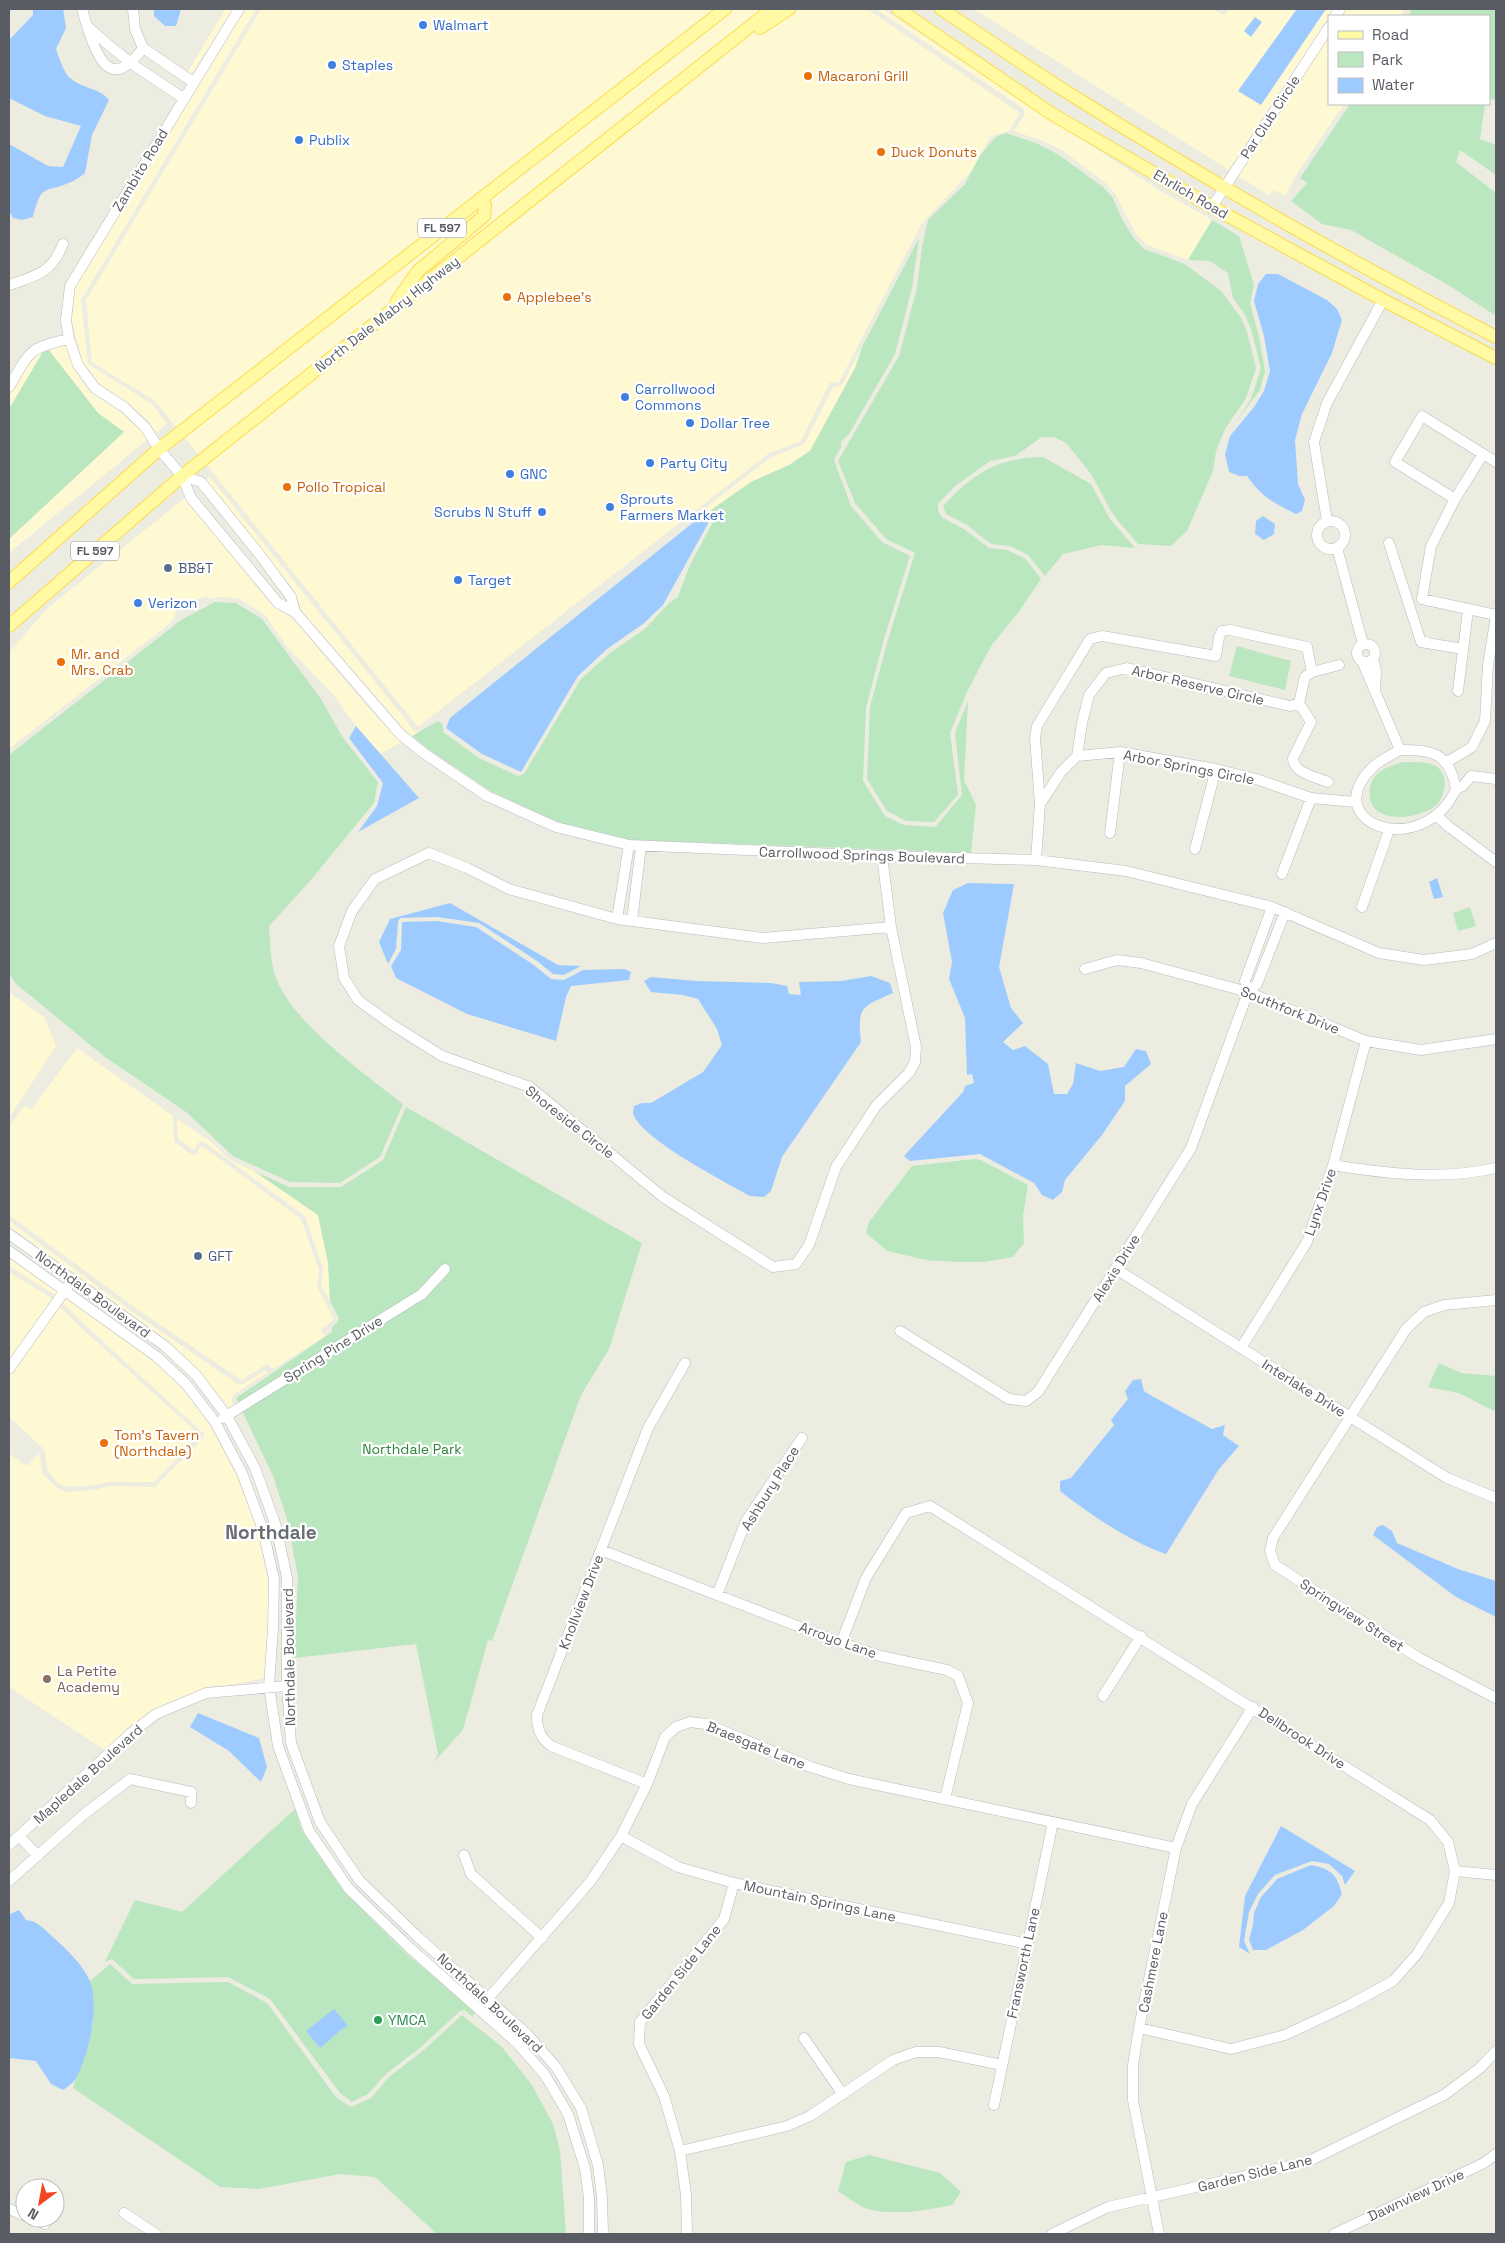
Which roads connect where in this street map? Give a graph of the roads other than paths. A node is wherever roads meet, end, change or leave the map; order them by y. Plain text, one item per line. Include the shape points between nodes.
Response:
1 (82, 9) edge
2 (133, 9) edge
3 (239, 9) edge
4 (725, 9) edge
5 (772, 9) edge
6 (788, 9) edge
7 (898, 9) edge
8 (941, 9) edge
9 (87, 26) junction
10 (1328, 29) edge
11 (733, 40) junction
12 (143, 48) junction
13 (132, 64) junction
14 (193, 82) junction
15 (183, 98) junction
16 (1225, 187) junction
17 (480, 199) junction
18 (1212, 207) junction
19 (63, 244) dead end
20 (9, 285) edge
21 (1384, 300) junction
22 (390, 312) junction
23 (1496, 337) edge
24 (69, 339) junction
25 (1496, 358) edge
26 (9, 387) edge
27 (159, 448) junction
28 (1483, 454) junction
29 (1496, 462) edge
30 (182, 476) junction
31 (1455, 499) junction
32 (1328, 521) junction
33 (1389, 543) dead end
34 (1337, 548) junction
35 (9, 582) edge
36 (1422, 599) junction
37 (1408, 600) junction
38 (1468, 610) junction
39 (295, 612) junction
40 (1496, 616) edge
41 (9, 626) edge
42 (1363, 644) junction
43 (1463, 649) junction
44 (1373, 659) junction
45 (1362, 661) junction
46 (1339, 665) dead end
47 (1492, 666) edge
48 (1312, 672) junction
49 (1458, 691) dead end
50 (1375, 693) junction
51 (1294, 705) junction
52 (1485, 721) junction
53 (1496, 722) edge
54 (1400, 750) junction
55 (1120, 752) junction
56 (1077, 756) junction
57 (1447, 762) junction
58 (1216, 769) junction
59 (1496, 779) edge
60 (1328, 782) dead end
61 (1456, 789) junction
62 (1311, 798) junction
63 (1355, 802) junction
64 (1040, 806) junction
65 (1436, 815) junction
66 (1389, 830) junction
67 (1110, 833) dead end
68 (629, 845) junction
69 (641, 846) junction
70 (1195, 849) dead end
71 (882, 856) junction
72 (1036, 860) junction
73 (1496, 862) edge
74 (1282, 874) dead end
75 (1272, 907) junction
76 (1362, 907) dead end
77 (1285, 912) junction
78 (617, 919) junction
79 (632, 921) junction
80 (891, 927) junction
81 (1496, 943) edge
82 (1085, 969) dead end
83 (1248, 992) junction
84 (1496, 1038) edge
85 (1366, 1041) junction
86 (1333, 1165) junction
87 (1496, 1168) edge
88 (9, 1234) edge
89 (9, 1251) edge
90 (445, 1269) dead end
91 (1116, 1269) junction
92 (73, 1279) junction
93 (65, 1290) junction
94 (1496, 1300) edge
95 (900, 1331) dead end
96 (1241, 1348) junction
97 (685, 1363) dead end
98 (9, 1369) edge
99 (227, 1416) junction
100 (1350, 1418) junction
101 (215, 1422) junction
102 (802, 1438) dead end
103 (1496, 1498) edge
104 (601, 1550) junction
105 (717, 1595) junction
106 (1141, 1636) junction
107 (840, 1643) junction
108 (269, 1686) junction
109 (287, 1686) junction
110 (1103, 1696) dead end
111 (1496, 1698) edge
112 (1253, 1707) junction
113 (646, 1784) junction
114 (945, 1799) junction
115 (191, 1803) dead end
116 (320, 1822) junction
117 (1053, 1822) junction
118 (309, 1831) junction
119 (19, 1836) junction
120 (621, 1836) junction
121 (9, 1845) edge
122 (1176, 1848) junction
123 (464, 1855) dead end
124 (38, 1856) junction
125 (1455, 1871) junction
126 (1496, 1875) edge
127 (10, 1878) edge
128 (734, 1884) junction
129 (542, 1938) junction
130 (1028, 1944) junction
131 (488, 1999) junction
132 (480, 2009) junction
133 (1139, 2028) junction
134 (804, 2038) dead end
135 (1496, 2051) edge
136 (1002, 2065) junction
137 (842, 2093) junction
138 (994, 2105) dead end
139 (680, 2151) junction
140 (1496, 2154) edge
141 (1152, 2198) junction
142 (124, 2213) dead end
143 (156, 2234) edge
144 (589, 2234) edge
145 (603, 2234) edge
146 (687, 2234) edge
147 (1052, 2234) edge
148 (1159, 2234) edge
149 (1334, 2234) edge

1 - 9 street
2 - 12 street via 135,28
3 - 14 street, Zambito Road
4 - 17 main road, FL 597
5 - 11 main road, North Dale Mabry Highway / FL 597
6 - 11 main road via 752,34
7 - 18 main road, Ehrlich Road via 1052,114
8 - 16 main road, Ehrlich Road via 1070,94
9 - 13 street
9 - 13 street via 102,63 119,70
10 - 16 street, Par Club Circle
11 - 22 main road, North Dale Mabry Highway / FL 597
12 - 13 street
12 - 14 street
13 - 15 street
14 - 15 street, Zambito Road
15 - 24 street, Zambito Road via 70,286 66,320
16 - 18 street, Par Club Circle
16 - 23 main road, Ehrlich Road via 1392,284
17 - 22 main road via 485,205 484,216 418,271
17 - 27 main road, FL 597
18 - 21 main road, Ehrlich Road
19 - 20 street via 56,261 37,276
21 - 25 main road, Ehrlich Road
21 - 32 street via 1327,403 1314,442
22 - 30 main road, North Dale Mabry Highway / FL 597
24 - 26 street via 43,344 29,353
24 - 27 street, Zambito Road via 78,365 95,388 145,426
27 - 30 street, Carrollwood Springs Boulevard
27 - 35 main road, FL 597
28 - 29 street
28 - 31 street
28 - 31 street via 1422,416 1394,462
30 - 39 street, Carrollwood Springs Boulevard via 191,498 266,589 278,603
30 - 39 street, Carrollwood Springs Boulevard via 200,482 286,590
30 - 41 main road, North Dale Mabry Highway / FL 597
31 - 36 street via 1431,546
32 - 34 street via 1341,524 1345,532 1344,542
32 - 34 street via 1317,530 1317,539 1328,549
33 - 37 street
34 - 42 street
36 - 37 street
36 - 38 street
37 - 43 street via 1421,642
38 - 40 street
38 - 43 street
39 - 68 street, Carrollwood Springs Boulevard via 400,734 425,754 496,800 556,827
40 - 47 street
42 - 44 street via 1374,647
42 - 45 street via 1357,650
43 - 49 street
44 - 45 street
44 - 50 street
45 - 50 street
46 - 48 street
47 - 52 street
48 - 51 street via 1305,677
48 - 64 street via 1307,647 1230,630 1222,631 1216,656 1102,636 1090,639 1037,726
50 - 54 street
51 - 56 street, Arbor Reserve Circle via 1127,668 1106,672 1089,695
51 - 60 street via 1311,722 1293,764 1297,769
52 - 53 street
52 - 57 street via 1472,747
54 - 57 street via 1419,750 1438,755
54 - 63 street via 1370,769 1359,786
55 - 56 street, Arbor Springs Circle
55 - 58 street, Arbor Springs Circle
55 - 67 street
56 - 64 street via 1060,772
57 - 61 street
58 - 62 street, Arbor Springs Circle
58 - 70 street
59 - 61 street via 1471,776
61 - 65 street
62 - 63 street, Arbor Springs Circle
62 - 74 street
63 - 66 street via 1370,823
64 - 72 street
65 - 66 street via 1419,826
65 - 73 street
66 - 76 street
68 - 69 street, Carrollwood Springs Boulevard
68 - 78 street
69 - 71 street, Carrollwood Springs Boulevard
69 - 79 street
71 - 72 street, Carrollwood Springs Boulevard
71 - 80 street, Shoreside Circle
72 - 75 street, Carrollwood Springs Boulevard via 1126,872
75 - 77 street, Carrollwood Springs Boulevard
75 - 83 street, Alexis Drive via 1245,981
77 - 81 street, Carrollwood Springs Boulevard via 1379,953 1424,960 1472,954
77 - 83 street, Alexis Drive via 1257,984
78 - 79 street, Shoreside Circle
78 - 80 street, Shoreside Circle via 509,889 429,853 375,879 352,911 339,946 344,978 358,1000 442,1056 530,1087 663,1198 773,1268 796,1264 809,1245 836,1167 876,1106 909,1073 915,1062 916,1047
79 - 80 street, Shoreside Circle via 763,938
82 - 83 street, Southfork Drive via 1117,960 1141,962
83 - 85 street, Southfork Drive
83 - 91 street, Alexis Drive via 1191,1148
84 - 85 street, Southfork Drive via 1421,1050
85 - 86 street, Lynx Drive
86 - 87 street via 1388,1174 1470,1174
86 - 96 street, Lynx Drive via 1307,1242
88 - 92 street, Northdale Boulevard
89 - 93 street, Northdale Boulevard
90 - 99 street, Spring Pine Drive via 422,1294
91 - 95 street, Alexis Drive via 1038,1392 1026,1401 1009,1399
91 - 96 street, Interlake Drive
92 - 93 street
92 - 99 street, Northdale Boulevard via 165,1346 196,1376
93 - 98 street
93 - 101 street, Northdale Boulevard via 156,1356 186,1384
94 - 100 street, Springview Street via 1444,1305 1424,1312 1406,1329
96 - 100 street, Interlake Drive
97 - 104 street, Knollview Drive via 648,1428
99 - 101 street, Spring Pine Drive
99 - 109 street, Northdale Boulevard via 254,1468 276,1526 287,1578
100 - 103 street, Interlake Drive via 1447,1478
100 - 111 street, Springview Street via 1273,1538 1270,1552 1275,1565 1418,1658
101 - 108 street, Northdale Boulevard via 245,1481 263,1530 274,1579
102 - 105 street, Ashbury Place via 746,1521
104 - 105 street, Arroyo Lane
104 - 113 street, Knollview Drive via 537,1715 537,1727 551,1746
105 - 107 street, Arroyo Lane
106 - 107 street, Dellbrook Drive via 930,1506 906,1513 866,1578
106 - 110 street
106 - 112 street, Dellbrook Drive
107 - 114 street, Arroyo Lane via 880,1656 947,1670 958,1676 968,1704
108 - 109 street, Mapledale Boulevard
108 - 118 street, Northdale Boulevard via 278,1746
108 - 119 street, Mapledale Boulevard via 206,1693 156,1714 130,1733
109 - 116 street, Northdale Boulevard via 291,1743
112 - 122 street, Cashmere Lane via 1192,1804
112 - 125 street, Dellbrook Drive via 1430,1820 1448,1842
113 - 114 street, Braesgate Lane via 665,1736 676,1726 690,1722 706,1724 811,1767 850,1779
113 - 120 street, Braesgate Lane
114 - 117 street, Braesgate Lane
115 - 124 street via 191,1792 130,1778
116 - 118 street
116 - 131 street, Northdale Boulevard via 359,1880
117 - 122 street, Braesgate Lane
117 - 130 street, Fransworth Lane
118 - 132 street, Northdale Boulevard via 349,1889
119 - 121 street, Mapledale Boulevard
119 - 124 street
120 - 128 street, Mountain Springs Lane via 678,1867
120 - 129 street, Braesgate Lane via 590,1882
122 - 133 street, Cashmere Lane
123 - 129 street via 470,1874
124 - 127 street
125 - 126 street
125 - 133 street, Dellbrook Drive via 1449,1903 1417,1954 1393,1980 1349,2005 1285,2035 1231,2049
128 - 130 street, Mountain Springs Lane
128 - 139 street, Garden Side Lane via 724,1919 640,2022 639,2044 664,2096
129 - 131 street, Braesgate Lane
130 - 136 street, Fransworth Lane
131 - 132 street, Braesgate Lane
131 - 145 street, Northdale Boulevard via 527,2034 556,2067 581,2108 598,2165
132 - 144 street, Northdale Boulevard via 546,2075 568,2114 585,2168
133 - 141 street, Cashmere Lane via 1133,2100
134 - 137 street
135 - 141 street, Garden Side Lane via 1480,2068 1444,2095 1307,2162
136 - 137 street via 939,2052 916,2052 893,2060
136 - 138 street, Fransworth Lane
137 - 139 street via 810,2116 787,2126
139 - 146 street, Garden Side Lane
140 - 149 street, Dawnview Drive via 1484,2163
141 - 147 street, Garden Side Lane via 1108,2207
141 - 148 street, Cashmere Lane
142 - 143 street

